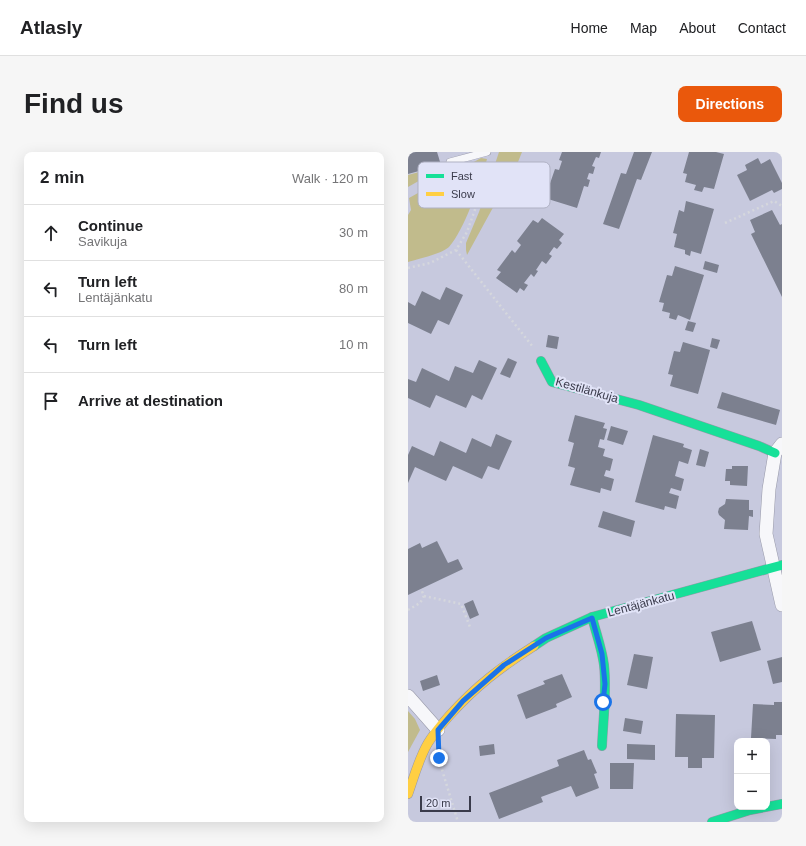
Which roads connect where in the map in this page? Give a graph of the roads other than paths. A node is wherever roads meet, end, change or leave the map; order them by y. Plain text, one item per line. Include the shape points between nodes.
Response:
1 (487, 152) edge
2 (450, 162) dead end
3 (541, 361) road end
4 (778, 448) edge
5 (778, 567) edge
6 (782, 605) edge
7 (592, 618) junction
8 (408, 696) edge
9 (438, 730) junction
10 (602, 746) dead end
11 (408, 764) edge
12 (416, 770) junction
13 (408, 794) edge
14 (782, 795) edge
15 (770, 801) edge
16 (782, 804) edge
17 (770, 806) edge
18 (751, 810) edge
19 (712, 822) edge

1 - 2 lane
3 - 4 street, Kestilänkuja via 552,382 640,405 759,446
4 - 5 street via 769,489 766,534
5 - 6 street
5 - 7 street, Lentäjänkatu
7 - 9 street, Lentäjänkatu via 546,638 504,665 463,701
7 - 10 street via 604,667
8 - 9 street
9 - 12 street, Lentäjänkatu via 422,754
11 - 12 lane
12 - 13 street, Lentäjänkatu
14 - 15 street
16 - 17 street
18 - 19 street

